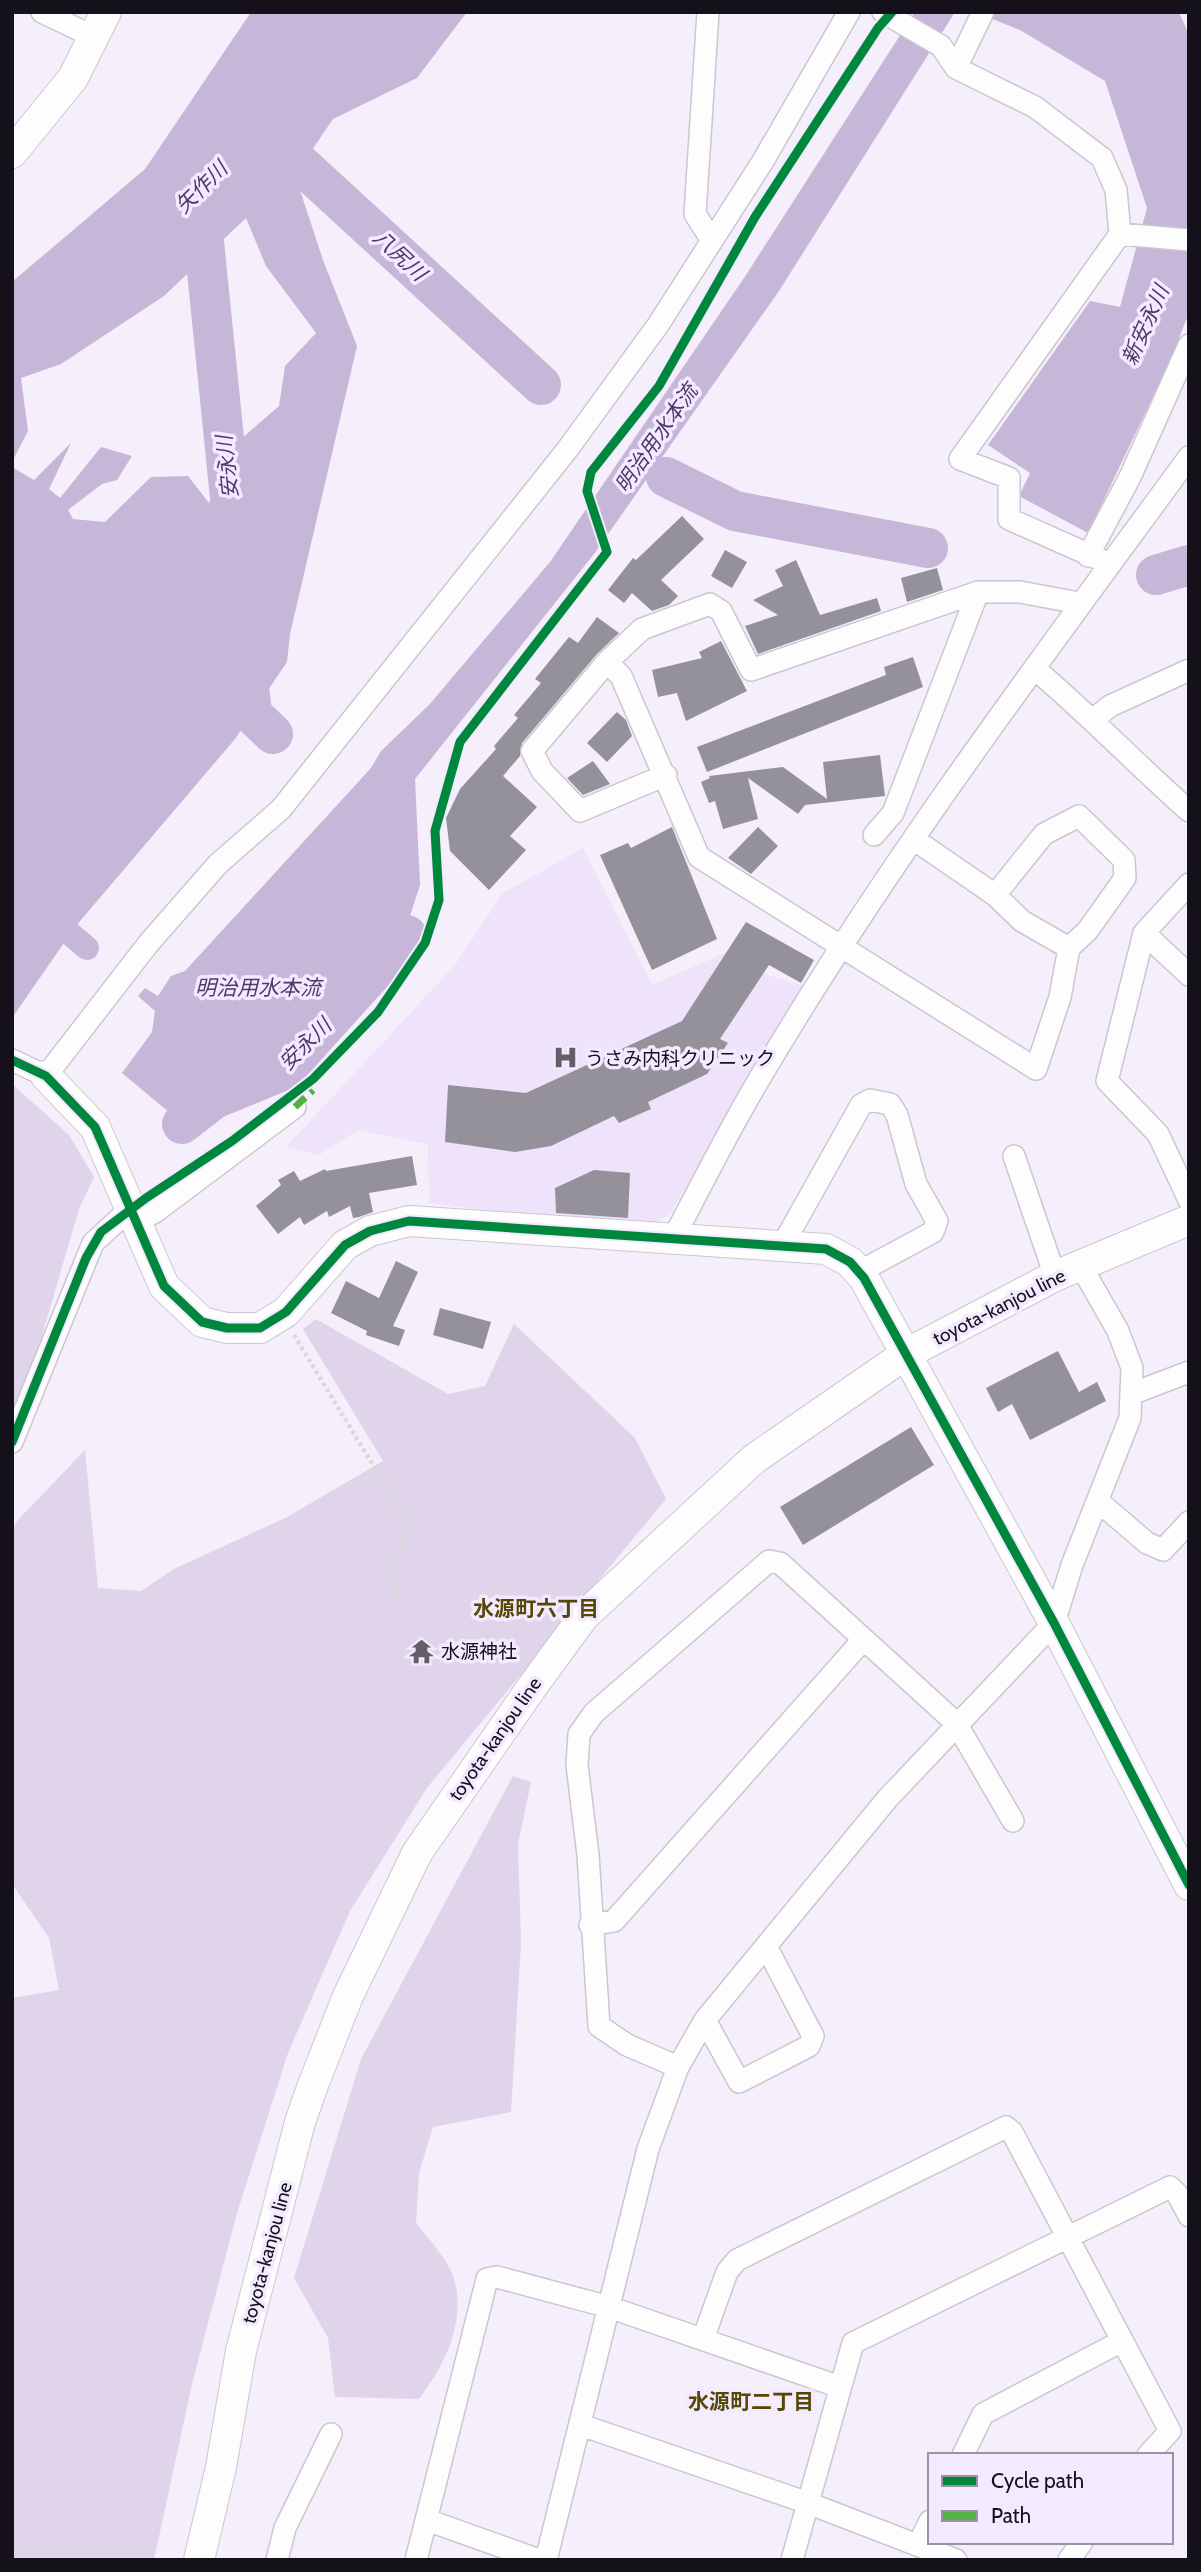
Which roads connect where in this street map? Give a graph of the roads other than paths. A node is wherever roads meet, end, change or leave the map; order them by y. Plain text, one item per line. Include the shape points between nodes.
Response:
1 (42, 12) edge
2 (708, 12) edge
3 (849, 12) edge
4 (983, 12) edge
5 (887, 13) edge
6 (100, 24) edge
7 (956, 68) junction
8 (12, 153) edge
9 (1120, 234) junction
10 (711, 239) junction
11 (1189, 240) edge
12 (1189, 345) edge
13 (1189, 457) edge
14 (1088, 556) junction
15 (1110, 564) junction
16 (978, 592) junction
17 (1079, 603) junction
18 (607, 662) junction
19 (1035, 669) junction
20 (1189, 670) edge
21 (1094, 719) junction
22 (666, 775) junction
23 (1189, 811) edge
24 (874, 835) dead end
25 (915, 840) junction
26 (1189, 884) edge
27 (995, 895) junction
28 (1144, 933) junction
29 (844, 945) junction
30 (1069, 948) junction
31 (1189, 975) edge
32 (12, 1060) edge
33 (46, 1076) junction
34 (295, 1107) dead end
35 (1014, 1156) dead end
36 (1189, 1199) edge
37 (132, 1216) junction
38 (1189, 1220) edge
39 (674, 1237) junction
40 (782, 1245) junction
41 (1068, 1271) junction
42 (859, 1272) junction
43 (906, 1354) junction
44 (1189, 1372) edge
45 (1131, 1394) junction
46 (12, 1442) edge
47 (1099, 1502) junction
48 (1189, 1522) edge
49 (1054, 1623) junction
50 (862, 1641) junction
51 (956, 1723) junction
52 (1013, 1821) dead end
53 (1189, 1885) edge
54 (590, 1925) junction
55 (766, 1946) junction
56 (705, 2020) junction
57 (678, 2067) junction
58 (1189, 2216) edge
59 (1070, 2237) junction
60 (609, 2307) junction
61 (703, 2339) junction
62 (1122, 2341) junction
63 (840, 2387) junction
64 (581, 2425) junction
65 (331, 2434) dead end
66 (964, 2453) edge
67 (1150, 2453) edge
68 (808, 2502) junction
69 (427, 2520) junction
70 (928, 2525) edge
71 (1081, 2544) edge
72 (918, 2545) junction
73 (199, 2560) edge
74 (277, 2560) edge
75 (416, 2560) edge
76 (539, 2560) edge
77 (546, 2560) edge
78 (792, 2560) edge
79 (956, 2560) edge
80 (1069, 2560) edge

1 - 6 street
2 - 10 street via 695,215
3 - 10 street via 763,161
4 - 7 street
5 - 7 street via 941,46
6 - 8 main road via 73,78
7 - 9 street via 1035,107 1102,158 1116,190
9 - 11 street
9 - 14 street via 960,459 1009,478 1009,519
10 - 33 street via 659,325 467,578 281,809 218,864 148,944
12 - 14 street via 1130,477
13 - 15 street
14 - 15 street
15 - 17 street
16 - 17 street via 1020,592
16 - 18 street via 751,670 721,611 710,604 642,629
16 - 24 street via 893,813
17 - 19 street
18 - 22 street via 621,676
18 - 22 street via 532,751 542,771 580,811
19 - 21 street
19 - 25 street
20 - 21 street via 1110,706
21 - 23 street
22 - 29 street via 699,857
25 - 27 street
25 - 29 street
26 - 28 street
27 - 30 street via 1022,921
27 - 30 street via 1044,834 1079,816 1124,860 1125,878 1088,930
28 - 31 street
28 - 36 street via 1107,1081 1158,1134
29 - 30 street via 1036,1069 1060,997
29 - 39 street via 754,1088
32 - 33 street
33 - 37 main road via 95,1127
34 - 37 street via 155,1212
35 - 41 street
37 - 39 main road via 164,1286 202,1322 227,1328 260,1328 286,1312 345,1245 370,1231 409,1221
37 - 46 street via 93,1243
38 - 41 main road, toyota-kanjou line
39 - 40 main road
40 - 42 main road via 826,1249
40 - 42 street via 861,1105 870,1100 890,1104 921,1196 937,1221 933,1232
41 - 43 main road, toyota-kanjou line
41 - 45 street via 1118,1331 1132,1368
42 - 43 main road
43 - 49 main road
43 - 73 main road, toyota-kanjou line via 754,1459 584,1616 417,1853 348,1996 300,2122 241,2351
44 - 45 street
45 - 47 street via 1130,1418
47 - 48 street via 1146,1543 1163,1550
47 - 49 street
49 - 51 street
49 - 53 main road
50 - 51 street
50 - 54 street via 614,1921
50 - 54 street via 780,1563 769,1561 594,1713 579,1734 577,1765 588,1856
51 - 52 street
51 - 55 street
54 - 57 street via 599,2026 627,2045
55 - 56 street
55 - 56 street via 813,2036 809,2046 739,2082
56 - 57 street
57 - 60 street via 648,2149
58 - 59 street via 1170,2187
59 - 61 street via 1013,2132 1006,2127 737,2260 727,2272
59 - 62 street
59 - 63 street via 853,2343
60 - 61 street
60 - 64 street
60 - 69 street via 497,2277 487,2279
61 - 63 street
62 - 66 street via 983,2414
62 - 67 street via 1170,2431
63 - 68 street
64 - 68 street
64 - 77 street
65 - 74 street via 285,2528
68 - 72 street
68 - 78 street
69 - 75 street
69 - 76 street
70 - 72 street
71 - 80 street
72 - 79 street

